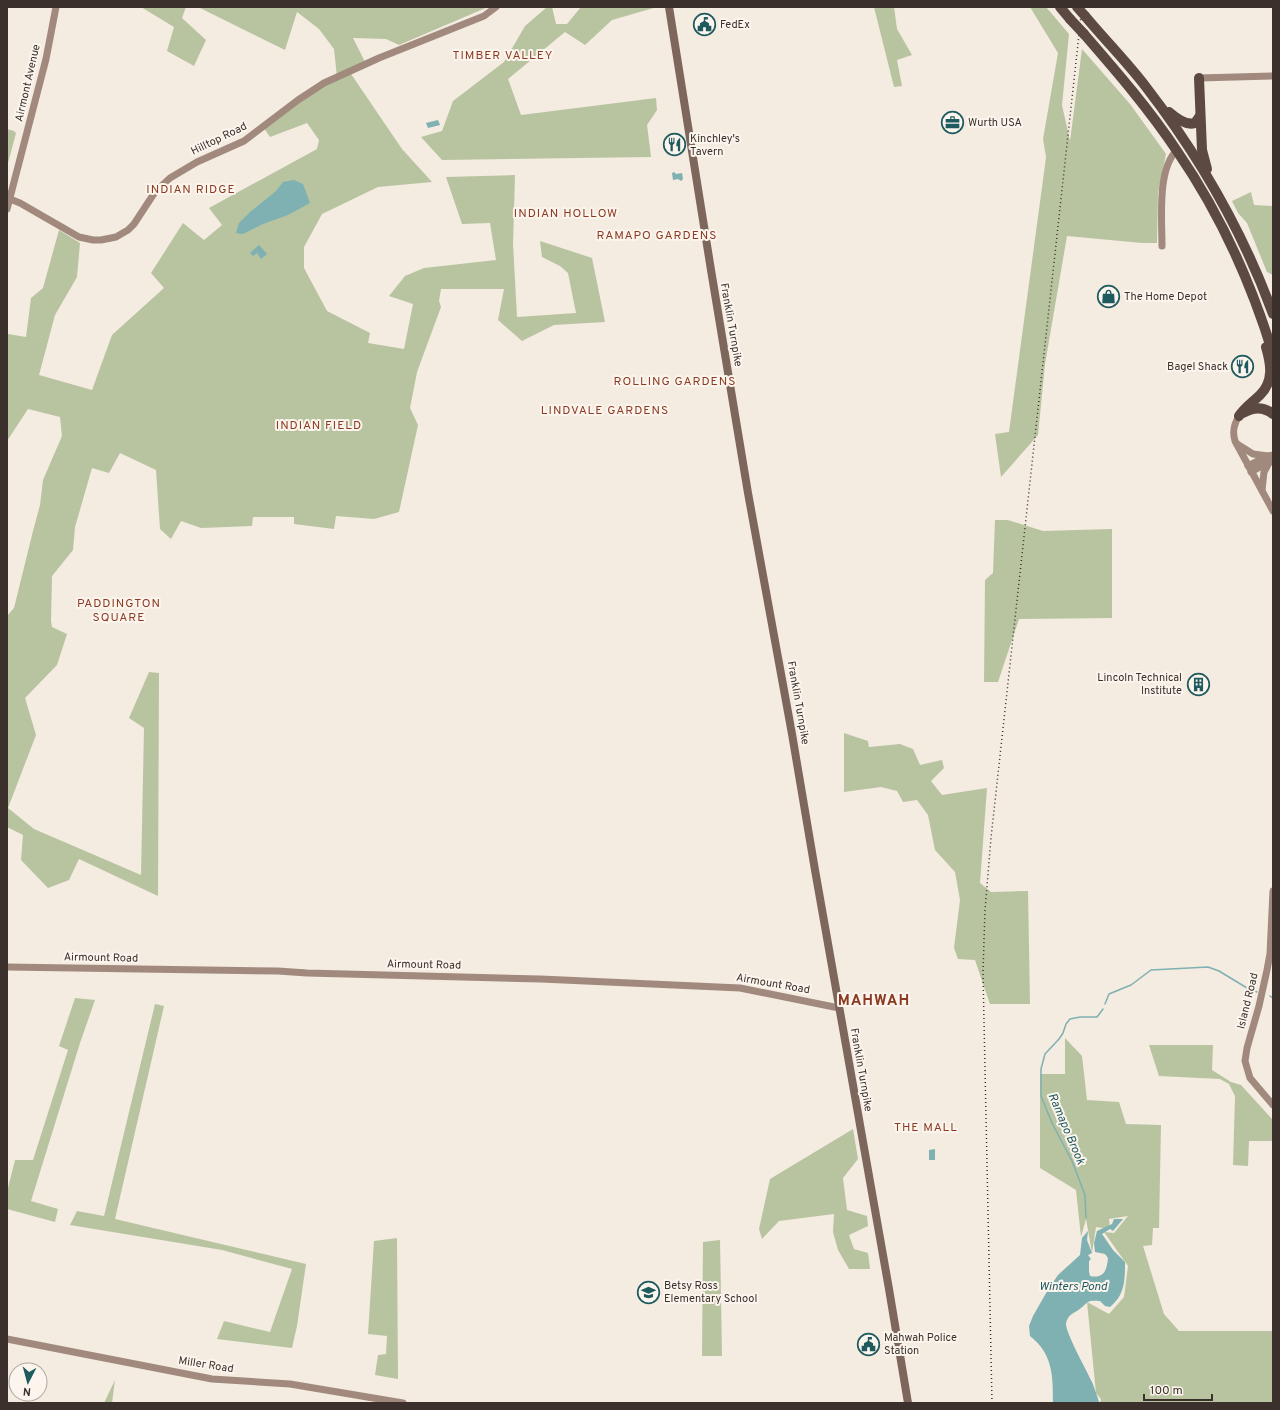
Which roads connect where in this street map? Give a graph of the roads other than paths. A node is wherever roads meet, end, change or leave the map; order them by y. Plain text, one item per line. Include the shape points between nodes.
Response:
1 (56, 7) edge
2 (496, 7) edge
3 (669, 7) edge
4 (1060, 7) edge
5 (1077, 7) edge
6 (1273, 76) edge
7 (1199, 78) joint
8 (1160, 105) junction
9 (1200, 116) junction
10 (1177, 150) junction
11 (1212, 183) junction
12 (10, 199) junction
13 (7, 209) edge
14 (1162, 246) dead end
15 (1256, 271) junction
16 (1273, 295) edge
17 (1273, 314) edge
18 (1269, 341) junction
19 (1273, 354) edge
20 (1273, 414) edge
21 (1240, 416) junction
22 (1236, 444) junction
23 (1271, 458) edge
24 (1250, 469) junction
25 (1262, 490) junction
26 (1273, 511) edge
27 (1273, 891) edge
28 (7, 967) edge
29 (839, 1008) junction
30 (1273, 1105) edge
31 (7, 1339) edge
32 (403, 1403) edge
33 (908, 1403) edge

1 - 12 street, Airmont Avenue via 46,58
2 - 12 street, Hilltop Road via 484,16 324,83 244,141 197,162 170,178 155,192 134,224 116,237 101,240 79,237
3 - 29 main road, Franklin Turnpike via 746,480
4 - 10 highway, bridge via 1136,94
5 - 8 highway, bridge
6 - 7 street
7 - 9 highway
8 - 9 highway via 1175,118 1188,124 1195,123
8 - 11 highway
9 - 11 highway via 1202,150
10 - 14 street via 1173,153 1163,178
10 - 18 highway via 1203,192 1233,250
11 - 15 highway via 1236,226
12 - 13 street, Airmont Avenue
15 - 16 highway
15 - 17 highway
18 - 19 highway
18 - 21 highway via 1265,346 1271,368 1267,384 1261,394 1244,408
20 - 21 highway via 1265,409 1256,408
21 - 22 street via 1233,431
22 - 23 street via 1249,452
22 - 24 street
23 - 24 street
23 - 25 street via 1264,472
24 - 25 street
25 - 26 street
27 - 30 street, Island Road via 1268,970 1245,1061 1250,1078
28 - 29 street, Airmount Road via 278,971 740,988
29 - 33 main road, Franklin Turnpike
31 - 32 street, Miller Road via 212,1379 290,1384

